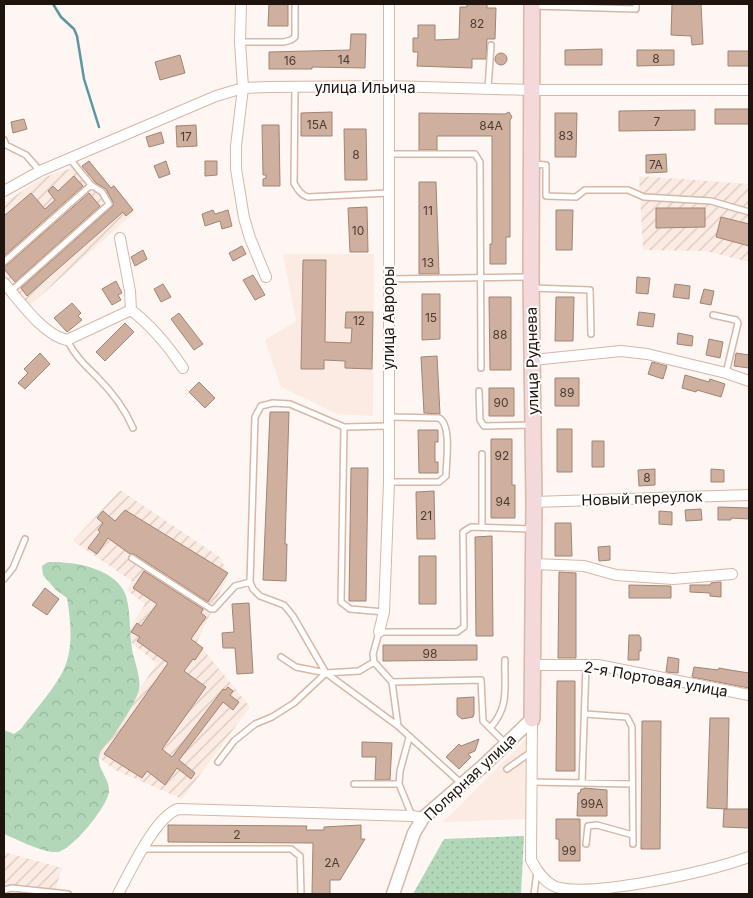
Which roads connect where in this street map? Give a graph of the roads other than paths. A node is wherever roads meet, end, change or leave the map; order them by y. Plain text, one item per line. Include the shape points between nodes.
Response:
1 (241, 4) edge
2 (295, 4) edge
3 (389, 4) edge
4 (636, 4) edge
5 (532, 5) edge
6 (240, 42) junction
7 (491, 45) dead end
8 (295, 86) junction
9 (388, 86) junction
10 (243, 88) junction
11 (488, 89) junction
12 (532, 90) junction
13 (749, 90) edge
14 (4, 140) edge
15 (389, 154) junction
16 (69, 158) junction
17 (531, 164) junction
18 (40, 171) junction
19 (91, 185) junction
20 (4, 191) edge
21 (388, 194) junction
22 (749, 212) edge
23 (120, 238) dead end
24 (4, 262) edge
25 (266, 277) dead end
26 (481, 278) junction
27 (388, 279) junction
28 (531, 282) junction
29 (4, 283) edge
30 (11, 291) junction
31 (131, 310) junction
32 (712, 315) dead end
33 (591, 334) dead end
34 (67, 340) junction
35 (533, 360) junction
36 (183, 368) dead end
37 (481, 368) dead end
38 (726, 373) junction
39 (749, 381) edge
40 (479, 391) dead end
41 (388, 422) junction
42 (533, 425) junction
43 (344, 427) junction
44 (133, 428) dead end
45 (482, 454) dead end
46 (388, 482) junction
47 (749, 495) edge
48 (534, 502) junction
49 (482, 527) junction
50 (534, 529) junction
51 (25, 539) dead end
52 (132, 558) dead end
53 (534, 564) junction
54 (732, 574) dead end
55 (4, 579) edge
56 (250, 582) junction
57 (384, 612) junction
58 (379, 632) junction
59 (281, 657) dead end
60 (505, 660) dead end
61 (374, 662) junction
62 (533, 664) junction
63 (586, 665) junction
64 (326, 673) junction
65 (392, 682) junction
66 (749, 694) edge
67 (585, 714) junction
68 (532, 719) junction
69 (398, 726) junction
70 (490, 728) junction
71 (409, 738) junction
72 (506, 743) junction
73 (532, 751) junction
74 (218, 762) dead end
75 (507, 769) dead end
76 (532, 782) junction
77 (582, 783) junction
78 (354, 784) dead end
79 (399, 784) junction
80 (462, 784) junction
81 (632, 784) junction
82 (418, 817) junction
83 (633, 835) junction
84 (586, 844) dead end
85 (633, 844) dead end
86 (143, 850) junction
87 (749, 857) edge
88 (538, 871) junction
89 (4, 890) edge
90 (68, 894) edge
91 (118, 894) edge
92 (301, 894) edge
93 (393, 894) edge
94 (534, 894) edge

1 - 6 street
2 - 6 lane via 295,37 291,40
3 - 9 street, улица Авроры
4 - 5 lane via 636,9
5 - 12 main road, улица Руднева
6 - 10 street
7 - 11 lane
8 - 9 street, улица Ильича
8 - 10 street, улица Ильича
8 - 21 lane via 294,182 298,190 308,197
9 - 11 street, улица Ильича
9 - 15 street, улица Авроры
10 - 16 street, улица Ильича via 216,96
10 - 25 street via 236,169 248,232
11 - 12 street, улица Ильича
12 - 13 street, улица Ильича
12 - 17 main road, улица Руднева
14 - 18 lane via 26,155
15 - 21 street, улица Авроры
15 - 26 lane via 475,154 480,162
16 - 18 street, улица Ильича
16 - 19 lane
17 - 22 lane via 546,165 546,196 576,197 585,190 628,190 644,197 711,201
17 - 28 main road, улица Руднева
18 - 20 street, улица Ильича
19 - 24 lane
19 - 30 lane via 108,201 106,208
21 - 27 street, улица Авроры
23 - 31 street
26 - 27 lane
26 - 28 lane
26 - 37 lane
27 - 41 street, улица Авроры
28 - 33 lane via 590,290
28 - 35 main road, улица Руднева
29 - 30 street
30 - 34 street via 45,327
31 - 34 street
31 - 36 street via 164,342
32 - 38 lane via 738,323
34 - 44 lane via 81,362 98,377 124,411
35 - 38 street via 621,351
35 - 42 main road, улица Руднева
38 - 39 street
40 - 42 lane via 480,420 484,426
41 - 43 lane
41 - 46 street, улица Авроры
41 - 46 lane via 439,418 444,420 447,428 446,476 443,480
42 - 48 main road, улица Руднева
43 - 56 lane via 290,404 261,406 255,417
43 - 57 lane via 341,602 350,609
45 - 49 lane
46 - 57 street, улица Авроры
47 - 48 street, Новый переулок
48 - 50 main road, улица Руднева
49 - 50 lane
49 - 58 lane via 471,527 464,532 464,627 456,632
50 - 53 main road, улица Руднева
51 - 55 lane via 13,568
52 - 56 lane via 211,609 235,586
53 - 54 street via 584,566 616,575 673,579
53 - 62 main road, улица Руднева
56 - 64 lane via 260,596 284,605
57 - 58 street, улица Авроры
58 - 61 lane
59 - 64 lane via 296,667
60 - 70 lane via 504,704
61 - 64 lane via 359,671
61 - 65 lane
62 - 63 street, 2-я Портовая улица
62 - 68 main road, улица Руднева
63 - 66 street, 2-я Портовая улица
63 - 67 lane
64 - 69 lane
64 - 74 lane via 294,703 255,724 234,741
65 - 69 lane
65 - 70 lane via 482,680 483,721
67 - 77 lane
67 - 81 lane via 628,717 632,727
68 - 72 street, Полярная улица
68 - 73 street
69 - 71 lane
70 - 72 lane
71 - 79 lane
71 - 80 lane
72 - 80 street, Полярная улица
73 - 75 lane
73 - 76 street
76 - 77 lane
76 - 88 street via 531,860
77 - 81 lane
78 - 79 lane
79 - 82 lane
80 - 82 street, Полярная улица
81 - 83 lane
82 - 86 street via 178,809 163,818
82 - 93 street, Полярная улица
83 - 84 lane via 597,825 588,826
83 - 85 lane
86 - 91 street
86 - 92 lane via 291,850 300,856
87 - 88 street via 693,875 608,891 574,892 558,888 548,883
88 - 94 lane
89 - 90 lane

